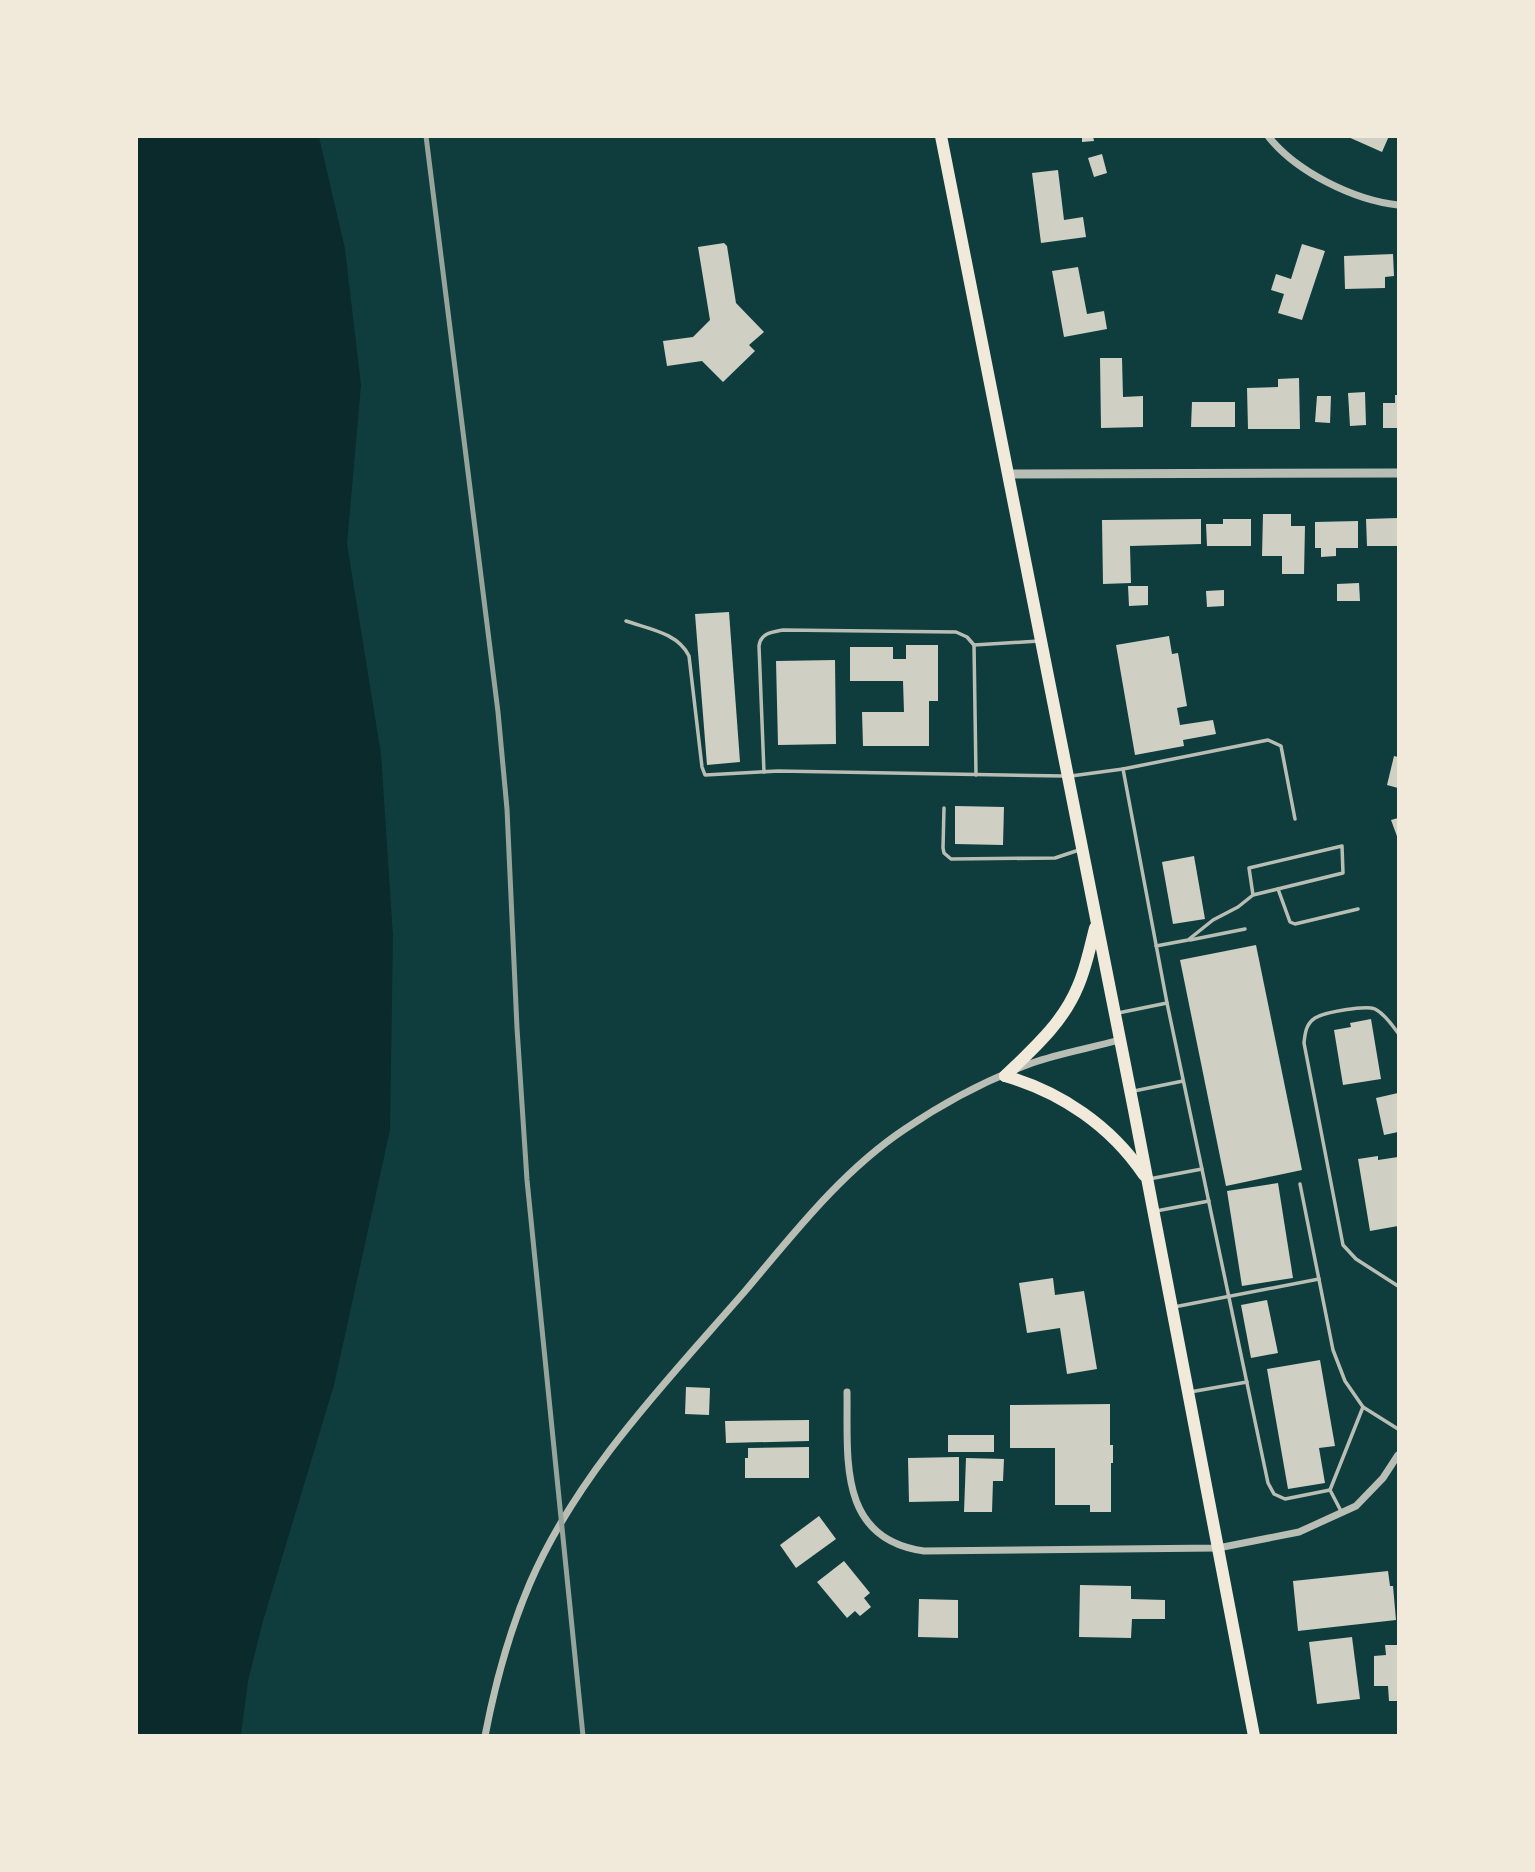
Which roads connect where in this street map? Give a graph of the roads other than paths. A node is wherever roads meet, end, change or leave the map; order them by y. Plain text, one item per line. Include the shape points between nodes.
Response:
1 (941, 136) edge
2 (1268, 136) edge
3 (1398, 205) edge
4 (1007, 474) junction
5 (1398, 474) edge
6 (626, 621) dead end
7 (1041, 641) junction
8 (974, 645) junction
9 (1123, 769) junction
10 (764, 772) junction
11 (976, 775) junction
12 (1067, 776) junction
13 (944, 808) dead end
14 (1295, 819) dead end
15 (1081, 849) junction
16 (1278, 889) junction
17 (1253, 895) junction
18 (1358, 909) dead end
19 (1096, 925) junction
20 (1245, 929) dead end
21 (1188, 940) junction
22 (1156, 946) junction
23 (1167, 1003) junction
24 (1114, 1014) junction
25 (1398, 1033) edge
26 (1119, 1040) junction
27 (1005, 1076) junction
28 (1183, 1081) junction
29 (1130, 1092) junction
30 (1202, 1169) junction
31 (1147, 1180) junction
32 (1300, 1184) dead end
33 (1209, 1201) junction
34 (1153, 1211) junction
35 (1319, 1279) junction
36 (1398, 1286) edge
37 (1229, 1297) junction
38 (1172, 1308) junction
39 (1247, 1382) junction
40 (847, 1392) dead end
41 (1188, 1392) junction
42 (1363, 1407) junction
43 (1398, 1429) edge
44 (1398, 1455) edge
45 (1330, 1490) junction
46 (1342, 1514) junction
47 (1218, 1548) junction
48 (485, 1735) edge
49 (1254, 1735) edge

1 - 4 main road
2 - 3 street via 1292,160 1332,184
4 - 5 street
4 - 7 main road
6 - 10 lane via 671,636 690,656 705,775
7 - 8 lane
7 - 12 main road
8 - 10 lane via 956,632 769,633 759,641
8 - 11 lane
9 - 12 lane
9 - 14 lane via 1268,740 1281,746
9 - 22 lane
10 - 11 lane
11 - 12 lane
12 - 15 main road
13 - 15 lane via 943,848 951,859 1055,858
15 - 19 main road
16 - 17 lane
16 - 17 lane via 1343,873 1342,846 1249,868
16 - 18 lane via 1294,924
17 - 21 lane
19 - 24 main road
19 - 27 main road via 1079,986 1067,1008
20 - 21 lane
21 - 22 lane
22 - 23 lane
23 - 24 lane
23 - 28 lane
24 - 26 main road
25 - 36 lane via 1382,1014 1372,1008 1357,1008 1316,1017 1305,1031 1304,1043 1343,1245
26 - 27 street via 1032,1063
26 - 29 main road
27 - 31 main road via 1027,1082 1091,1117
27 - 48 street via 953,1099 859,1165 809,1216 612,1448 577,1499 531,1583 494,1692
28 - 29 lane
28 - 30 lane
29 - 31 main road
30 - 31 lane
30 - 33 lane
31 - 34 main road
32 - 35 lane
33 - 34 lane
33 - 37 lane
34 - 38 main road
35 - 37 lane
35 - 42 lane via 1333,1350 1345,1381
37 - 38 lane
37 - 39 lane
38 - 41 main road
39 - 41 lane
39 - 45 lane via 1274,1494 1285,1499
40 - 47 street via 850,1488 873,1527 897,1545 923,1551
41 - 47 main road
42 - 43 lane
42 - 45 lane
44 - 46 street via 1369,1495
45 - 46 lane
46 - 47 street via 1298,1532
47 - 49 main road

